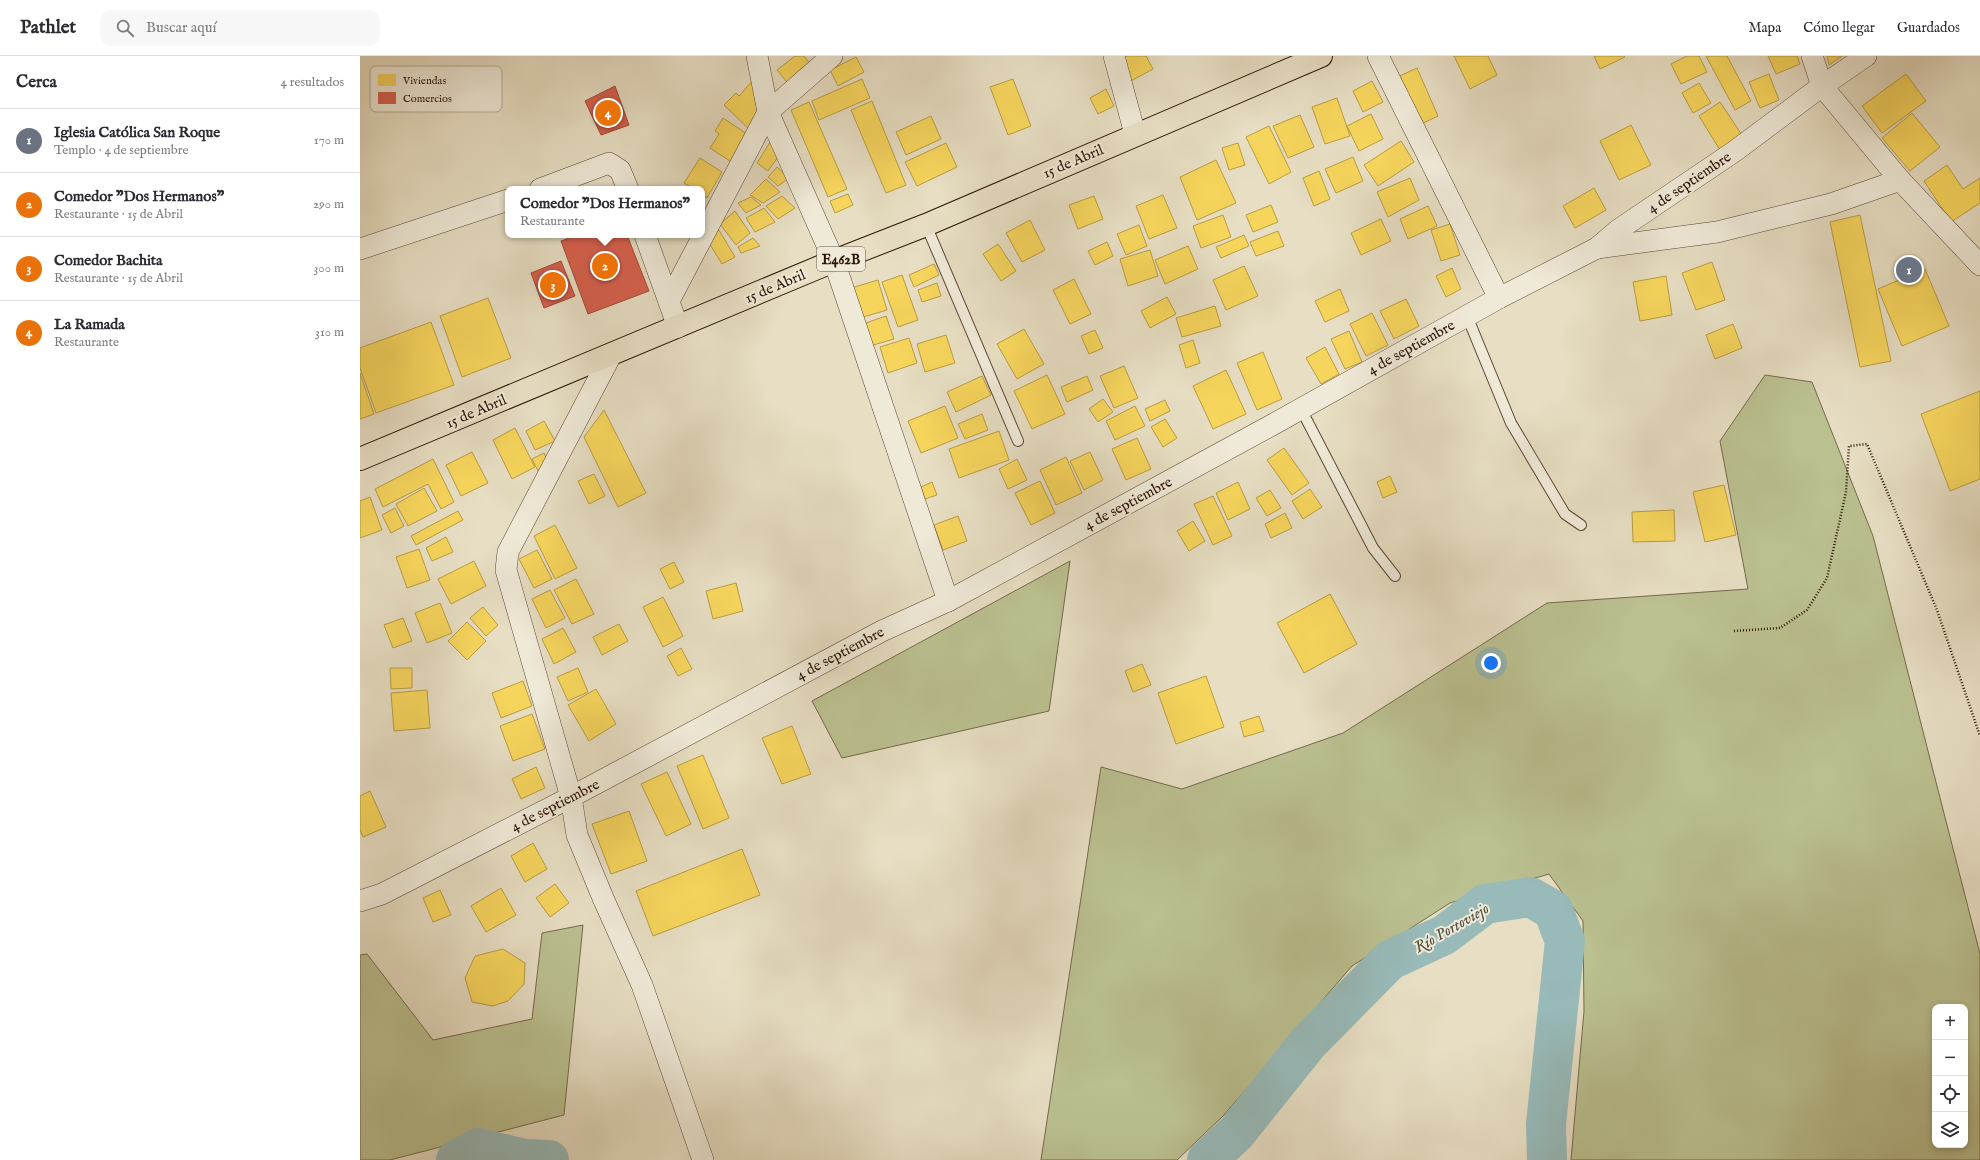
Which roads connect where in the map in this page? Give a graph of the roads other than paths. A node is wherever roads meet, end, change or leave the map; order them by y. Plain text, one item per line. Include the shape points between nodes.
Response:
1 (757, 56) edge
2 (832, 56) edge
3 (1114, 56) edge
4 (1321, 56) edge
5 (1378, 56) edge
6 (1812, 56) edge
7 (1866, 56) edge
8 (1822, 86) junction
9 (768, 112) junction
10 (1135, 134) junction
11 (1900, 180) junction
12 (548, 186) edge
13 (627, 186) edge
14 (505, 201) edge
15 (926, 225) junction
16 (705, 232) edge
17 (646, 238) edge
18 (702, 238) edge
19 (1597, 248) junction
20 (360, 249) edge
21 (834, 262) junction
22 (1980, 266) edge
23 (1499, 298) junction
24 (669, 301) junction
25 (1466, 316) junction
26 (678, 327) junction
27 (611, 355) junction
28 (1301, 409) junction
29 (1018, 441) dead end
30 (360, 459) edge
31 (1581, 525) dead end
32 (1395, 576) dead end
33 (948, 601) junction
34 (571, 798) junction
35 (360, 901) edge
36 (703, 1160) edge

1 - 9 street
2 - 9 street
3 - 10 street
4 - 10 main road, 15 de Abril / E462B
5 - 23 street
6 - 8 street
7 - 8 street, 4 de septiembre
8 - 11 street
8 - 19 street, 4 de septiembre via 1735,151 1618,230
9 - 16 street
9 - 21 street
10 - 15 main road, 15 de Abril / E462B
11 - 19 street via 1831,204 1717,232
11 - 22 street
12 - 13 street via 609,163 620,170
14 - 20 street
15 - 21 main road, 15 de Abril / E462B
15 - 29 lane
17 - 24 street
18 - 24 street
19 - 23 street, 4 de septiembre
21 - 26 main road, 15 de Abril / E462B
21 - 33 street
23 - 25 street, 4 de septiembre
24 - 26 street
25 - 28 street, 4 de septiembre
25 - 31 lane via 1511,423 1565,514
26 - 27 main road, 15 de Abril / E462B
27 - 30 main road, 15 de Abril / E462B
27 - 34 street via 508,552 506,570
28 - 32 lane via 1373,548
28 - 33 street, 4 de septiembre
33 - 34 street, 4 de septiembre via 882,630
34 - 35 street, 4 de septiembre via 382,894
34 - 36 street via 578,835 642,986

